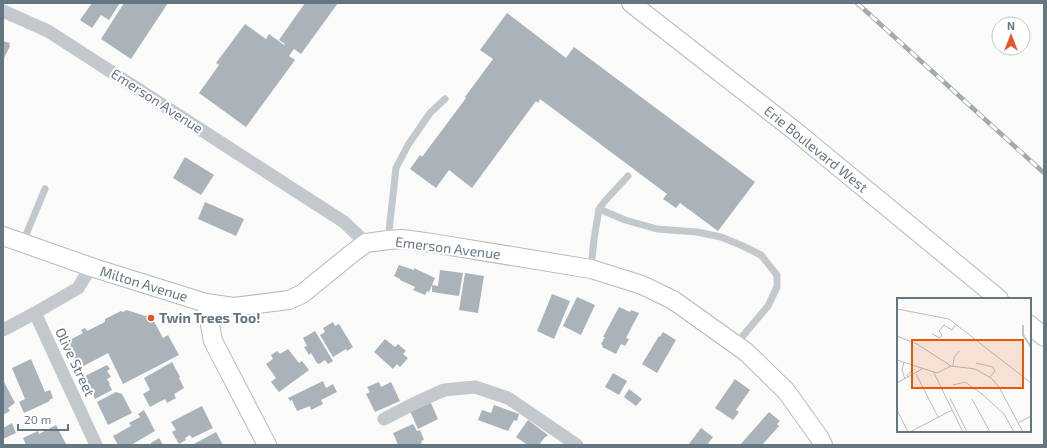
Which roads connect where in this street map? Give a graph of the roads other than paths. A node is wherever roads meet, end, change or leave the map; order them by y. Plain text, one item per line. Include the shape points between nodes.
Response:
1 (631, 3) edge
2 (3, 11) edge
3 (445, 99) dead end
4 (628, 176) dead end
5 (45, 189) dead end
6 (600, 209) junction
7 (3, 236) edge
8 (388, 240) junction
9 (23, 243) junction
10 (366, 244) junction
11 (91, 267) junction
12 (591, 269) junction
13 (998, 298) edge
14 (206, 303) junction
15 (35, 313) junction
16 (1031, 326) edge
17 (3, 330) edge
18 (1044, 337) edge
19 (736, 345) junction
20 (384, 419) dead end
21 (96, 445) edge
22 (267, 445) edge
23 (577, 445) edge
24 (823, 445) edge

1 - 13 street, Erie Boulevard West via 795,131
2 - 10 street, Emerson Avenue via 48,31 344,222
3 - 8 lane via 430,113 396,168
4 - 6 lane
5 - 9 lane
6 - 12 lane
6 - 19 lane via 657,230 697,232 721,237 760,255 777,275 777,287 768,306
7 - 9 street, Milton Avenue
8 - 10 street, Emerson Avenue
8 - 12 street, Emerson Avenue via 403,239 432,243
9 - 11 street, Milton Avenue
10 - 14 street via 302,294 289,300 234,307
11 - 14 street, Milton Avenue
11 - 15 street via 78,288
12 - 19 street, Emerson Avenue via 642,285 673,300
14 - 22 street, Milton Avenue via 213,341
15 - 17 street
15 - 21 street, Olive Street
16 - 18 street
19 - 24 street, Emerson Avenue via 786,391
20 - 23 street via 444,390 475,387 508,398

